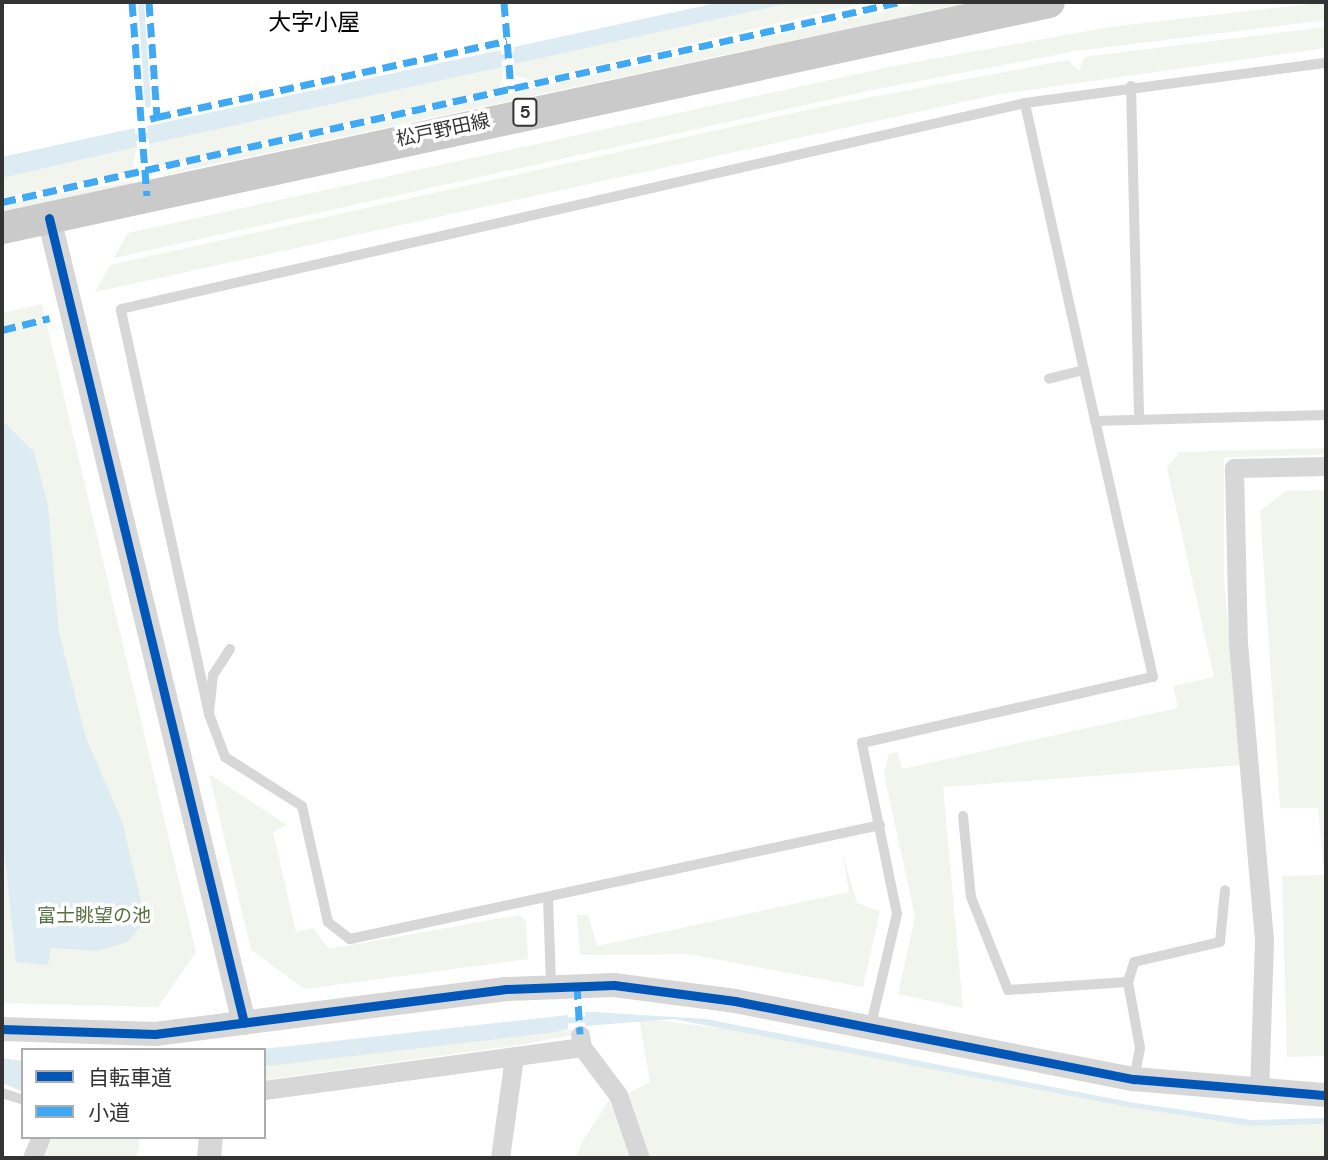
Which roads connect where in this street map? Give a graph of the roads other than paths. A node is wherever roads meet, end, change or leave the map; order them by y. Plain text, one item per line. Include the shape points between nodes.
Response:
1 (1049, 2) edge
2 (1326, 62) edge
3 (1131, 86) junction
4 (1025, 103) junction
5 (49, 218) junction
6 (2, 228) edge
7 (1084, 370) junction
8 (1049, 379) dead end
9 (1326, 415) edge
10 (1139, 420) junction
11 (1095, 421) junction
12 (1326, 466) edge
13 (230, 649) dead end
14 (209, 714) junction
15 (963, 816) dead end
16 (880, 825) junction
17 (1226, 890) dead end
18 (548, 898) junction
19 (1128, 982) junction
20 (551, 986) junction
21 (244, 1023) junction
22 (2, 1029) edge
23 (870, 1029) junction
24 (50, 1042) edge
25 (514, 1057) junction
26 (1134, 1079) junction
27 (266, 1090) edge
28 (2, 1093) edge
29 (1259, 1093) junction
30 (1326, 1095) edge
31 (21, 1099) edge
32 (40, 1139) edge
33 (211, 1139) edge
34 (32, 1158) edge
35 (209, 1158) edge
36 (499, 1158) edge
37 (640, 1158) edge

1 - 5 main road, 松戸野田線 / 5
2 - 3 lane
3 - 4 lane
3 - 10 lane
4 - 7 lane
4 - 14 lane via 121,309
5 - 6 main road, 松戸野田線 / 5
5 - 21 street
7 - 8 lane
7 - 11 lane
9 - 10 lane
10 - 11 lane
11 - 16 lane via 1153,677 862,743
12 - 29 street via 1234,468 1238,645 1264,940
13 - 14 lane via 213,675
14 - 18 lane via 225,757 302,806 328,922 349,939
15 - 19 lane via 971,897 1009,990
16 - 18 lane
16 - 23 lane via 897,914
17 - 19 lane via 1220,942 1134,962
18 - 20 lane
19 - 26 lane via 1140,1048
20 - 21 street
20 - 23 street via 673,991
21 - 24 street
22 - 24 street
23 - 26 street
25 - 27 street
25 - 36 street
25 - 37 street via 581,1041 618,1095
26 - 29 street
28 - 31 lane
29 - 30 street
32 - 34 street
33 - 35 street

